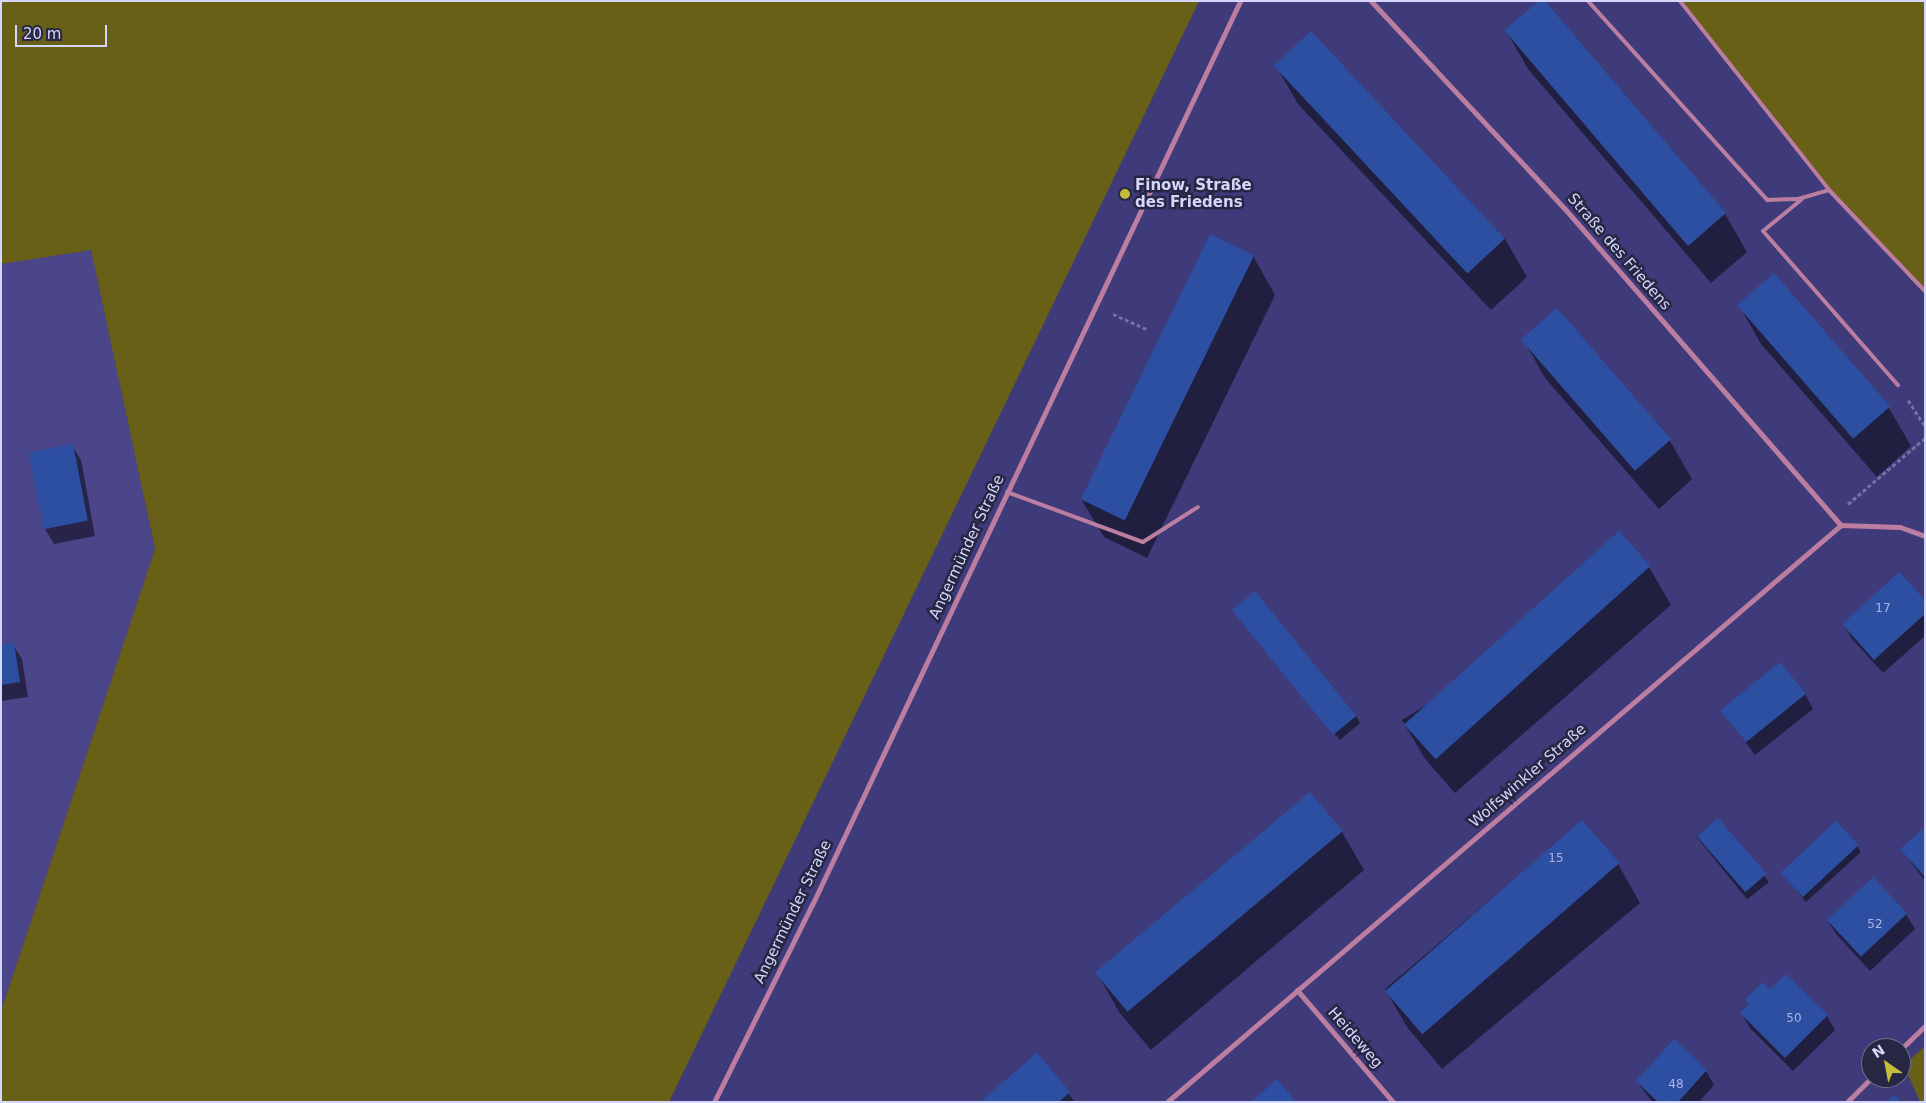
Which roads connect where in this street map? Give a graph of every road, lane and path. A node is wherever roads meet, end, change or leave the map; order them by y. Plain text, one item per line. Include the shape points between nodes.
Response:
1 (1240, 1) edge
2 (1371, 1) edge
3 (1588, 1) edge
4 (1680, 1) edge
5 (1829, 190) junction
6 (1806, 196) junction
7 (1925, 292) edge
8 (1113, 314) dead end
9 (1147, 329) dead end
10 (1898, 385) joint
11 (1925, 426) edge
12 (1925, 438) edge
13 (1007, 492) junction
14 (1198, 507) dead end
15 (1841, 525) junction
16 (1924, 535) edge
17 (1297, 990) junction
18 (1925, 1026) edge
19 (1911, 1039) edge
20 (1861, 1088) edge
21 (714, 1102) edge
22 (1167, 1102) edge
23 (1393, 1102) edge
24 (1847, 1102) edge

1 - 13 street, Angermünder Straße
2 - 15 street, Straße des Friedens via 1565,209
3 - 6 lane via 1766,200
4 - 5 lane
5 - 6 lane
5 - 7 lane
6 - 10 lane via 1763,231
8 - 9 path
10 - 11 path
12 - 15 path via 1849,500
13 - 14 lane via 1144,542
13 - 21 street, Angermünder Straße via 812,905
15 - 16 street via 1900,527
15 - 17 street, Wolfswinkler Straße
17 - 22 street, Wolfswinkler Straße
17 - 23 street, Heideweg
18 - 19 street
20 - 24 street

